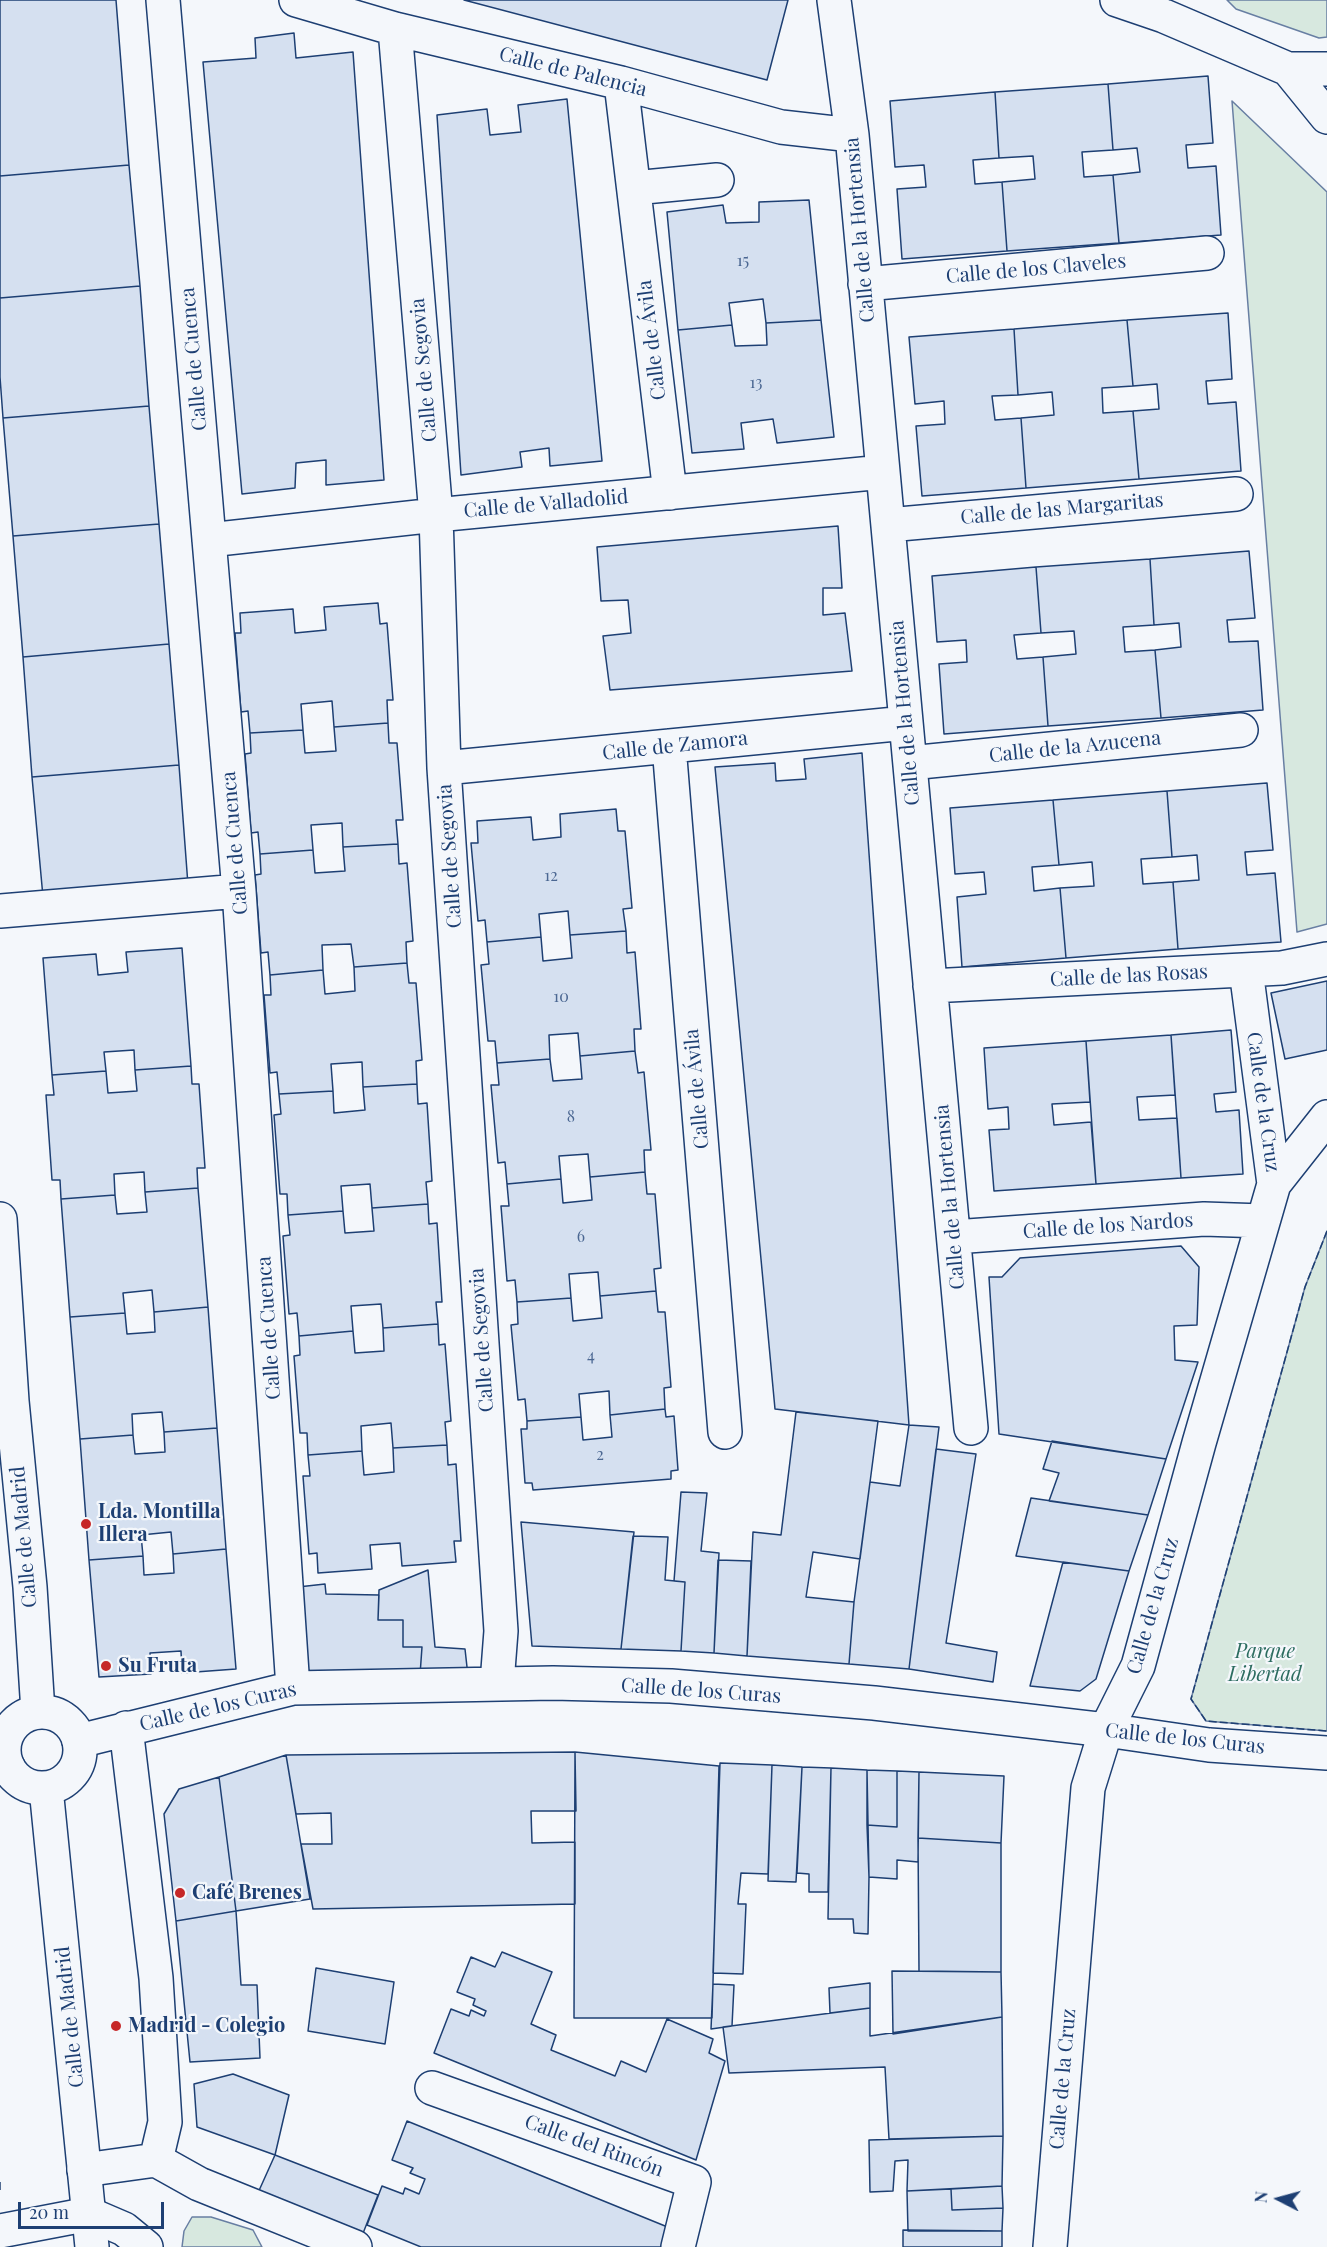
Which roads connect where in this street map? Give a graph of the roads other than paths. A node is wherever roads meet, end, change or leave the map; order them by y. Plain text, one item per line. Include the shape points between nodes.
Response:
1 (163, 0) edge
2 (296, 0) edge
3 (834, 0) edge
4 (1117, 0) edge
5 (395, 29) junction
6 (1288, 69) junction
7 (1327, 69) edge
8 (621, 83) junction
9 (1327, 117) edge
10 (852, 135) junction
11 (717, 180) dead end
12 (634, 188) junction
13 (1207, 253) dead end
14 (865, 284) junction
15 (883, 472) junction
16 (669, 493) junction
17 (1236, 494) dead end
18 (436, 515) junction
19 (888, 525) junction
20 (209, 540) junction
21 (906, 723) junction
22 (1241, 730) dead end
23 (669, 746) junction
24 (910, 764) junction
25 (444, 768) junction
26 (239, 891) junction
27 (0, 911) edge
28 (1327, 959) edge
29 (1246, 970) junction
30 (930, 986) junction
31 (1327, 1117) edge
32 (1274, 1184) junction
33 (0, 1219) edge
34 (1263, 1221) junction
35 (954, 1238) junction
36 (971, 1428) dead end
37 (725, 1432) dead end
38 (497, 1683) junction
39 (293, 1688) junction
40 (38, 1712) junction
41 (126, 1728) junction
42 (1106, 1730) junction
43 (79, 1741) junction
44 (1327, 1753) edge
45 (4, 1767) edge
46 (46, 1788) junction
47 (432, 2088) dead end
48 (156, 2160) junction
49 (84, 2170) junction
50 (89, 2214) junction
51 (0, 2231) edge
52 (92, 2247) edge
53 (146, 2247) edge
54 (355, 2247) edge
55 (678, 2247) edge
56 (1050, 2247) edge

1 - 20 street, Calle de Cuenca
2 - 5 street, Calle de Palencia
3 - 10 street, Calle de la Hortensia
4 - 6 street
5 - 8 street, Calle de Palencia
5 - 18 street, Calle de Segovia
6 - 7 street
6 - 9 street
8 - 10 street, Calle de Palencia via 781,127
8 - 12 street, Calle de Ávila
10 - 14 street, Calle de la Hortensia
11 - 12 street
12 - 16 street, Calle de Ávila
13 - 14 street, Calle de los Claveles
14 - 15 street, Calle de la Hortensia
15 - 16 street, Calle de Valladolid
15 - 19 street, Calle de la Hortensia
16 - 18 street, Calle de Valladolid
17 - 19 street, Calle de las Margaritas
18 - 20 street, Calle de Valladolid
18 - 25 street, Calle de Segovia
19 - 21 street, Calle de la Hortensia
20 - 26 street, Calle de Cuenca
21 - 23 street, Calle de Zamora
21 - 24 street, Calle de la Hortensia
22 - 24 street, Calle de la Azucena
23 - 25 street, Calle de Zamora
23 - 37 street, Calle de Ávila
24 - 30 street, Calle de la Hortensia
25 - 38 street, Calle de Segovia via 501,1631
26 - 27 street
26 - 39 street, Calle de Cuenca
28 - 29 street, Calle de las Rosas
29 - 30 street, Calle de las Rosas
29 - 32 street, Calle de la Cruz
30 - 35 street, Calle de la Hortensia
31 - 32 street
32 - 34 street, Calle de la Cruz
33 - 40 street, Calle de Madrid
34 - 35 street, Calle de los Nardos via 1204,1219
34 - 42 street, Calle de la Cruz via 1138,1666
35 - 36 street, Calle de la Hortensia
38 - 39 street, Calle de los Curas
38 - 42 street, Calle de los Curas via 670,1686
39 - 41 street, Calle de los Curas
40 - 43 street via 56,1714 71,1724
40 - 45 street via 21,1718 8,1731
41 - 43 street, Calle de los Curas
41 - 48 street via 156,1978 165,2122
42 - 44 street, Calle de los Curas via 1209,1745
42 - 56 street, Calle de la Cruz via 1088,1788
43 - 46 street via 80,1757 73,1772 61,1783
45 - 46 street via 31,1787
46 - 49 street, Calle de Madrid
47 - 55 street, Calle del Rincón via 694,2182
48 - 49 street
48 - 54 street via 199,2184
49 - 50 street, Calle de Madrid
50 - 51 street
50 - 52 street, Calle de Madrid
50 - 53 street via 124,2229

